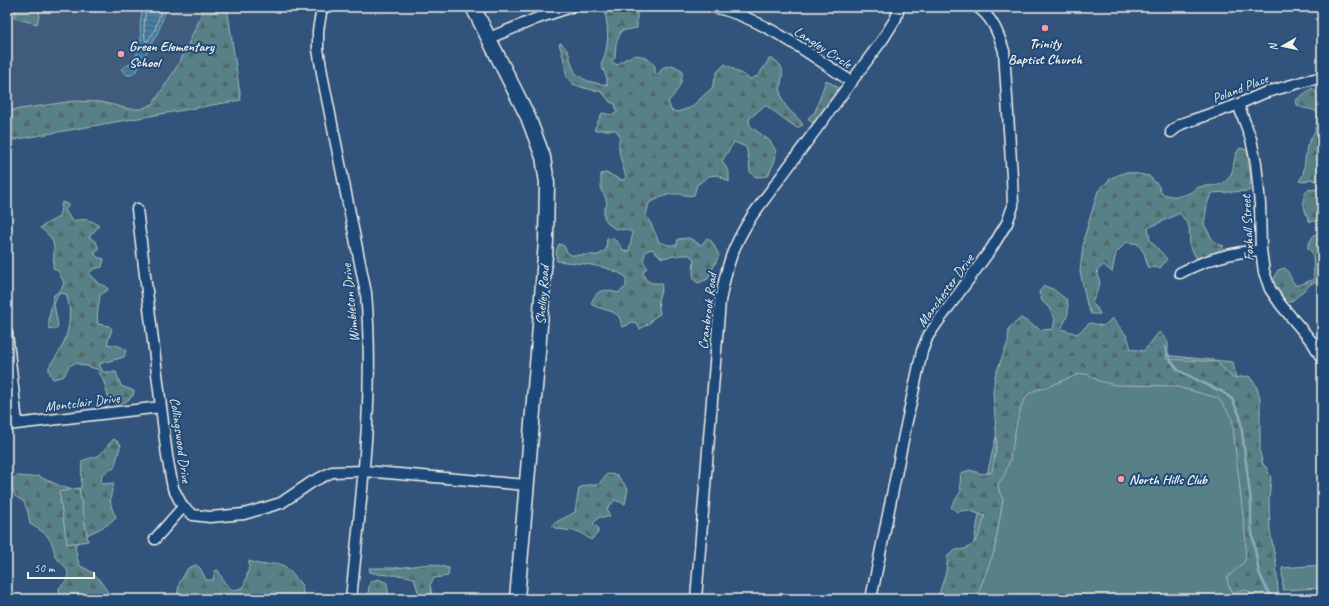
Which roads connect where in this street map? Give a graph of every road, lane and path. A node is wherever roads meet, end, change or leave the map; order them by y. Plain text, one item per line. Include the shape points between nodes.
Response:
1 (322, 7) edge
2 (473, 7) edge
3 (571, 7) edge
4 (714, 7) edge
5 (899, 7) edge
6 (977, 7) edge
7 (489, 38) junction
8 (1322, 78) edge
9 (852, 82) junction
10 (1238, 104) junction
11 (1171, 132) dead end
12 (137, 209) dead end
13 (1261, 250) junction
14 (1180, 272) dead end
15 (7, 333) edge
16 (1322, 358) edge
17 (161, 407) junction
18 (12, 424) edge
19 (364, 471) junction
20 (527, 485) junction
21 (183, 508) junction
22 (155, 539) dead end
23 (351, 599) edge
24 (517, 599) edge
25 (696, 599) edge
26 (871, 599) edge

1 - 19 street, Wimbleton Drive via 318,49 366,293 368,382
2 - 7 street, Shelley Road
3 - 7 street
4 - 9 street, Langley Circle via 730,10 776,33
5 - 9 street, Cranbrook Road via 896,18 883,39
6 - 26 street, Manchester Drive via 982,10 1000,36 1004,51 1013,206 991,249 940,318 922,351
7 - 20 street, Shelley Road via 528,117 543,157 547,183 546,241
8 - 10 street, Poland Place via 1264,93
9 - 25 street, Cranbrook Road via 752,216 731,253 720,301
10 - 11 street, Poland Place via 1181,124
10 - 13 street, Foxhall Street via 1251,139 1256,163
12 - 17 street, Collingswood Drive
13 - 14 street via 1240,251 1211,259
13 - 16 street, Foxhall Street via 1264,272 1270,289
15 - 18 street
17 - 18 street, Montclair Drive
17 - 21 street, Collingswood Drive via 173,488
19 - 20 street
19 - 21 street via 332,472 281,503 244,514 210,517 193,515
19 - 23 street, Wimbleton Drive
20 - 24 street, Shelley Road
21 - 22 street

